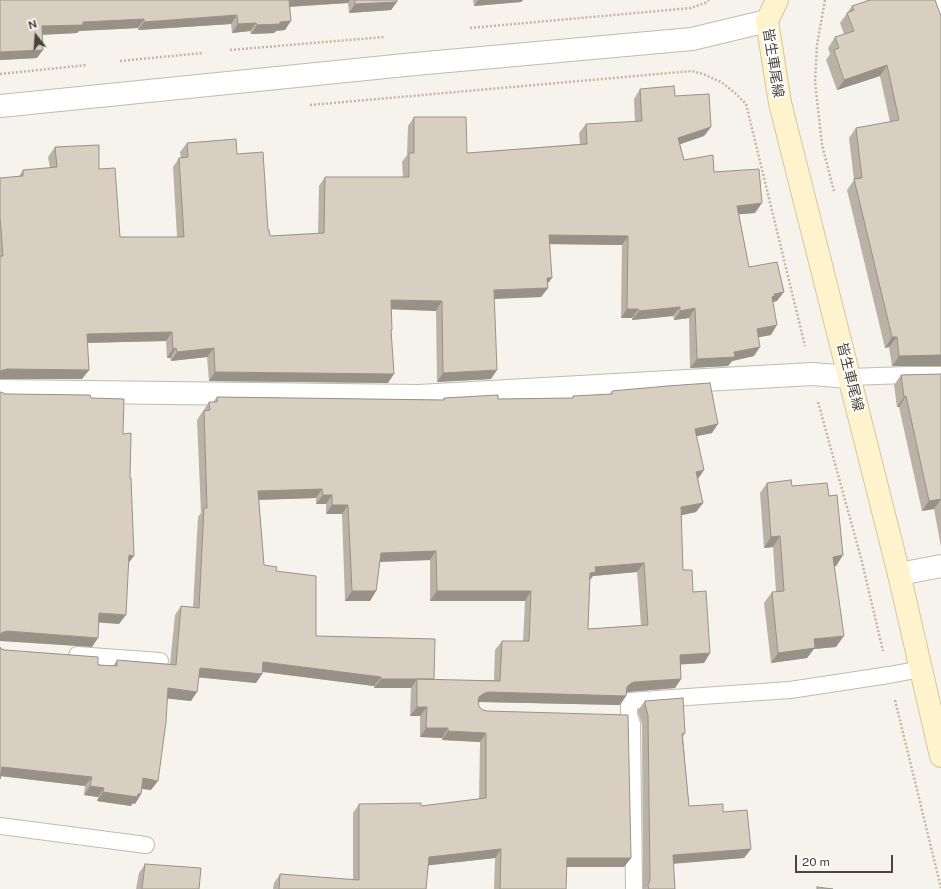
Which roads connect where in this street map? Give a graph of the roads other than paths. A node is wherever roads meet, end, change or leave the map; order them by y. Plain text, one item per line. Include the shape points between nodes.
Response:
1 (765, 0) edge
2 (777, 0) edge
3 (937, 0) edge
4 (941, 12) edge
5 (767, 21) junction
6 (0, 106) edge
7 (941, 375) edge
8 (850, 377) junction
9 (0, 391) edge
10 (941, 566) edge
11 (899, 574) junction
12 (61, 654) edge
13 (160, 661) dead end
14 (921, 669) junction
15 (941, 756) edge
16 (0, 826) edge
17 (146, 845) dead end
18 (634, 889) edge

1 - 5 street
2 - 5 main road, 皆生車尾線
3 - 4 lane
5 - 6 street via 692,40 415,64
5 - 8 main road, 皆生車尾線 via 780,103
7 - 8 lane
8 - 9 street via 812,374 419,396
8 - 11 main road, 皆生車尾線
10 - 11 street
11 - 14 main road, 皆生車尾線
12 - 13 lane
14 - 15 main road, 皆生車尾線
14 - 18 lane via 790,690 629,701 621,715 632,724
16 - 17 lane

